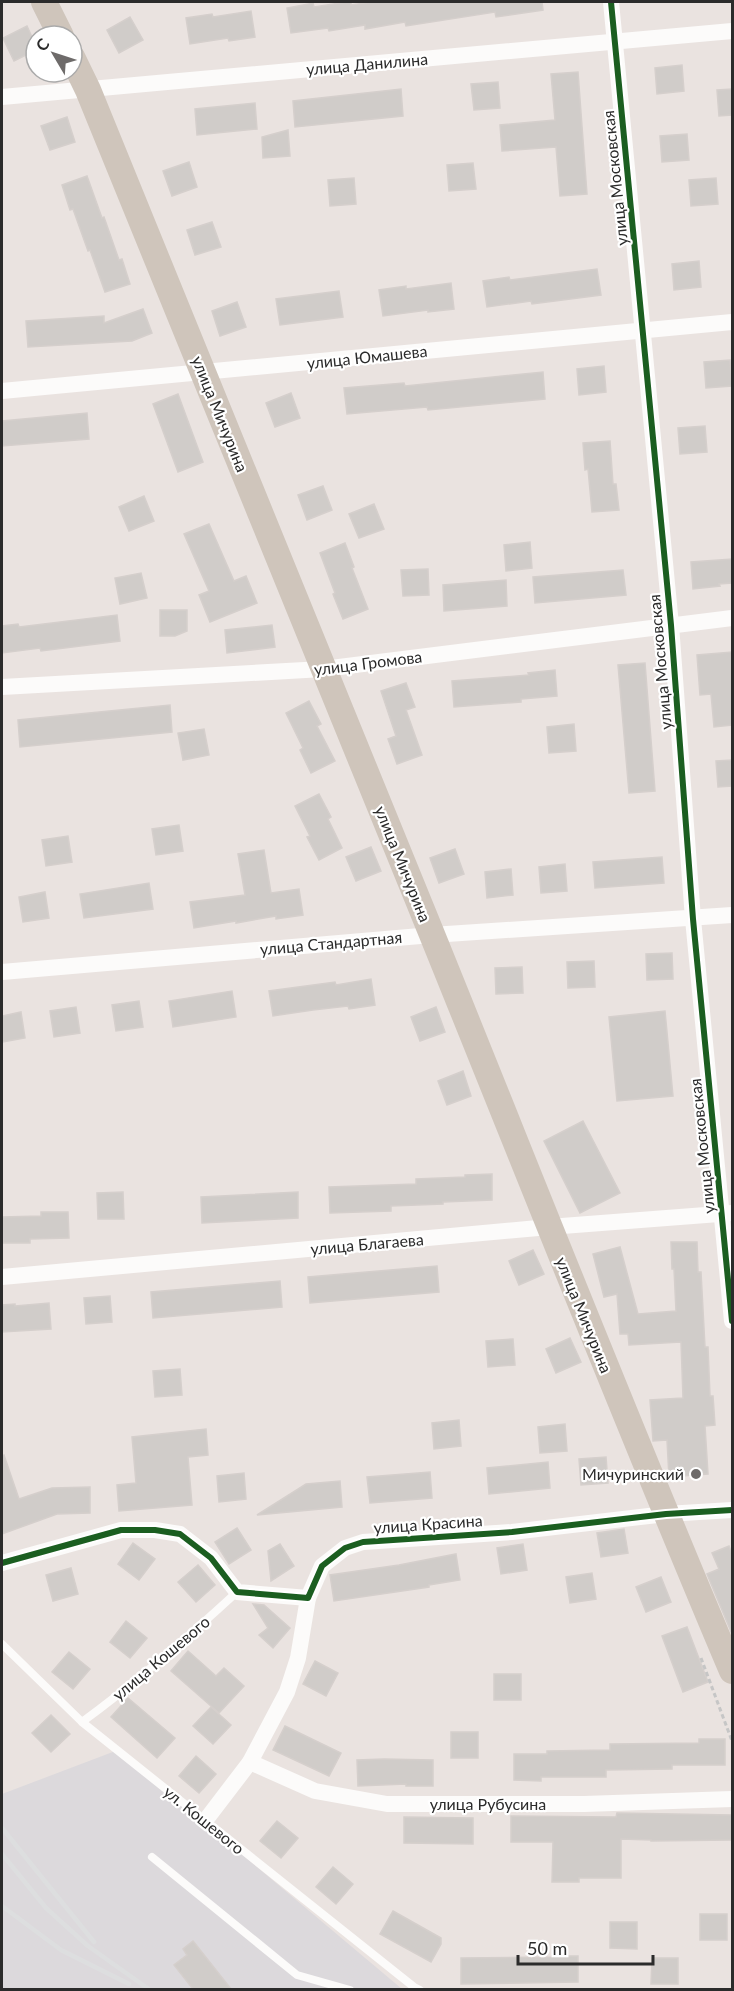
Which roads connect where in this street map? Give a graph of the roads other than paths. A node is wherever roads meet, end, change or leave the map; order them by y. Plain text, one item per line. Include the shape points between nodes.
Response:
1 (44, 2) edge
2 (611, 2) edge
3 (55, 24) edge
4 (732, 31) edge
5 (615, 42) junction
6 (84, 82) edge
7 (88, 90) junction
8 (2, 97) edge
9 (732, 322) edge
10 (643, 331) junction
11 (203, 373) junction
12 (2, 391) edge
13 (732, 618) edge
14 (671, 625) junction
15 (323, 669) junction
16 (2, 687) edge
17 (732, 915) edge
18 (693, 919) junction
19 (432, 935) junction
20 (2, 972) edge
21 (728, 1213) edge
22 (549, 1227) junction
23 (2, 1277) edge
24 (732, 1321) edge
25 (732, 1510) edge
26 (666, 1514) junction
27 (2, 1563) edge
28 (237, 1592) junction
29 (308, 1598) junction
30 (2, 1644) edge
31 (732, 1671) edge
32 (82, 1722) junction
33 (250, 1762) junction
34 (732, 1799) edge
35 (205, 1821) junction
36 (152, 1857) dead end
37 (350, 1989) edge
38 (413, 1989) edge

1 - 3 main road
2 - 5 street, улица Московская
4 - 5 street, улица Данилина
5 - 7 street, улица Данилина
5 - 10 street, улица Московская
6 - 7 main road, улица Мичурина
7 - 8 street, улица Данилина
7 - 11 main road, улица Мичурина
9 - 10 street, улица Юмашева
10 - 11 street, улица Юмашева
10 - 14 street, улица Московская
11 - 12 street, улица Юмашева
11 - 15 main road, улица Мичурина
13 - 14 street, улица Громова
14 - 15 street, улица Громова
14 - 18 street, улица Московская
15 - 16 street, улица Громова
15 - 19 main road, улица Мичурина
17 - 18 street, улица Стандартная
18 - 19 street, улица Стандартная
18 - 21 street, улица Московская
19 - 20 street, улица Стандартная
19 - 22 main road, улица Мичурина
21 - 22 street, улица Благаева
21 - 24 street, улица Московская
22 - 23 street, улица Благаева
22 - 26 main road, улица Мичурина
25 - 26 street, улица Красина
26 - 29 street, улица Красина via 512,1532 363,1542 345,1548 322,1566
26 - 31 main road, улица Мичурина
27 - 28 street via 121,1530 155,1530 180,1534 211,1558
28 - 29 street
28 - 32 lane, улица Кошевого via 164,1659
29 - 33 street, улица Красина via 298,1658 287,1692
30 - 32 lane, ул. Кошевого
32 - 35 lane, ул. Кошевого
33 - 34 street, улица Рубусина via 315,1791 387,1804
33 - 35 street, улица Красина
35 - 38 lane, ул. Кошевого
36 - 37 lane via 297,1975

